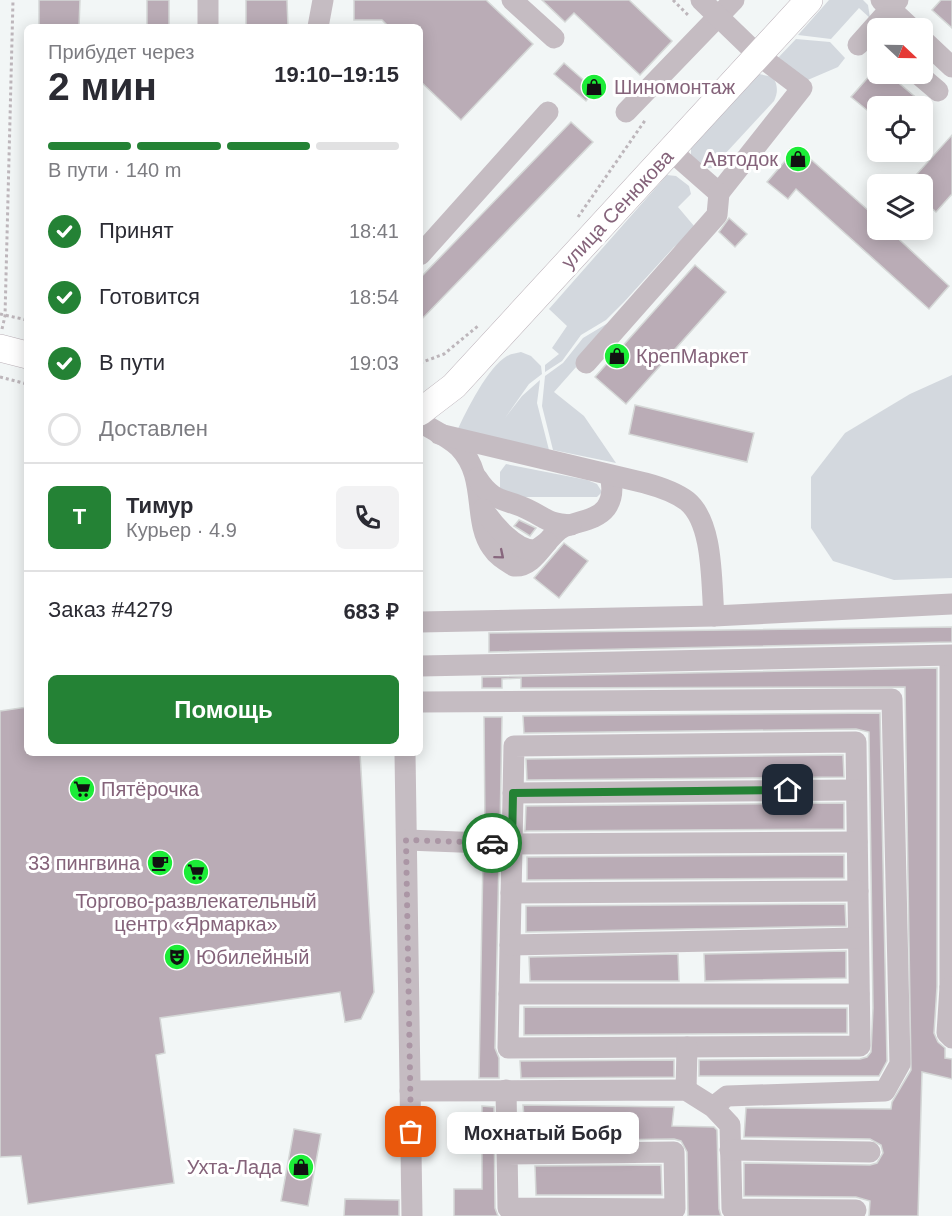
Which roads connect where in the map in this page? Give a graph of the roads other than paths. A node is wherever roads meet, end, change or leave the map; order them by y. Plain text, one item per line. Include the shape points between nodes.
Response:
1 (208, 0) edge
2 (323, 0) edge
3 (512, 0) edge
4 (700, 0) edge
5 (734, 0) edge
6 (809, 0) edge
7 (890, 3) edge
8 (718, 17) junction
9 (881, 18) edge
10 (903, 18) edge
11 (208, 24) edge
12 (319, 24) edge
13 (554, 38) dead end
14 (933, 49) edge
15 (758, 55) junction
16 (952, 67) edge
17 (929, 84) edge
18 (938, 92) dead end
19 (548, 112) dead end
20 (626, 112) dead end
21 (670, 150) junction
22 (719, 193) junction
23 (423, 252) edge
24 (0, 348) edge
25 (24, 354) edge
26 (586, 363) dead end
27 (423, 410) edge
28 (423, 424) edge
29 (439, 434) junction
30 (476, 475) junction
31 (610, 476) junction
32 (571, 525) junction
33 (952, 604) edge
34 (714, 616) junction
35 (423, 622) edge
36 (951, 656) edge
37 (423, 666) edge
38 (423, 702) edge
39 (405, 756) edge
40 (856, 790) junction
41 (513, 793) junction
42 (406, 840) junction
43 (857, 842) junction
44 (512, 844) junction
45 (858, 891) junction
46 (511, 893) junction
47 (858, 938) junction
48 (510, 945) junction
49 (951, 987) edge
50 (509, 994) junction
51 (859, 994) junction
52 (952, 1038) edge
53 (687, 1047) junction
54 (506, 1090) junction
55 (686, 1090) junction
56 (410, 1091) junction
57 (713, 1107) junction
58 (730, 1149) junction
59 (870, 1152) dead end
60 (507, 1154) junction
61 (856, 1210) dead end
62 (412, 1216) edge

1 - 11 street
2 - 12 street
3 - 13 street
4 - 8 street
5 - 8 street
6 - 15 main road, улица Сенюкова
7 - 9 street
7 - 10 street
8 - 15 street
8 - 20 street
14 - 16 street
15 - 21 main road, улица Сенюкова
15 - 22 street via 802,88
17 - 18 street
19 - 23 street
21 - 22 street
21 - 27 main road, улица Сенюкова via 454,386
22 - 26 street via 717,215
24 - 25 main road
28 - 29 street
29 - 30 street via 460,448
29 - 31 street
30 - 32 street via 495,499 524,508 547,522
30 -> 32 street via 481,506 496,526 525,548 536,550
31 - 32 street via 611,499 604,510
31 - 34 street via 645,483 690,503 705,526
33 - 34 street
34 - 35 street
36 - 37 street
36 - 49 street
38 - 57 street via 892,699 900,1064 885,1091 727,1096
39 - 42 street
40 - 41 street
40 - 41 street via 856,742 809,742 514,746
40 - 43 street
41 - 44 street
42 - 44 street
42 - 56 street
43 - 44 street
43 - 45 street
44 - 46 street
45 - 46 street
45 - 47 street
46 - 48 street
47 - 48 street
47 - 51 street
48 - 50 street
49 - 52 street via 947,1033
50 - 51 street
50 - 53 street via 508,1048
51 - 53 street via 860,1046
53 - 55 street
54 - 55 street
54 - 56 street
54 - 60 street
55 - 57 street
56 - 62 street
57 - 58 street via 730,1125
58 - 59 street
58 - 61 street via 732,1209
60 - 60 street via 508,1208 675,1209 674,1152

